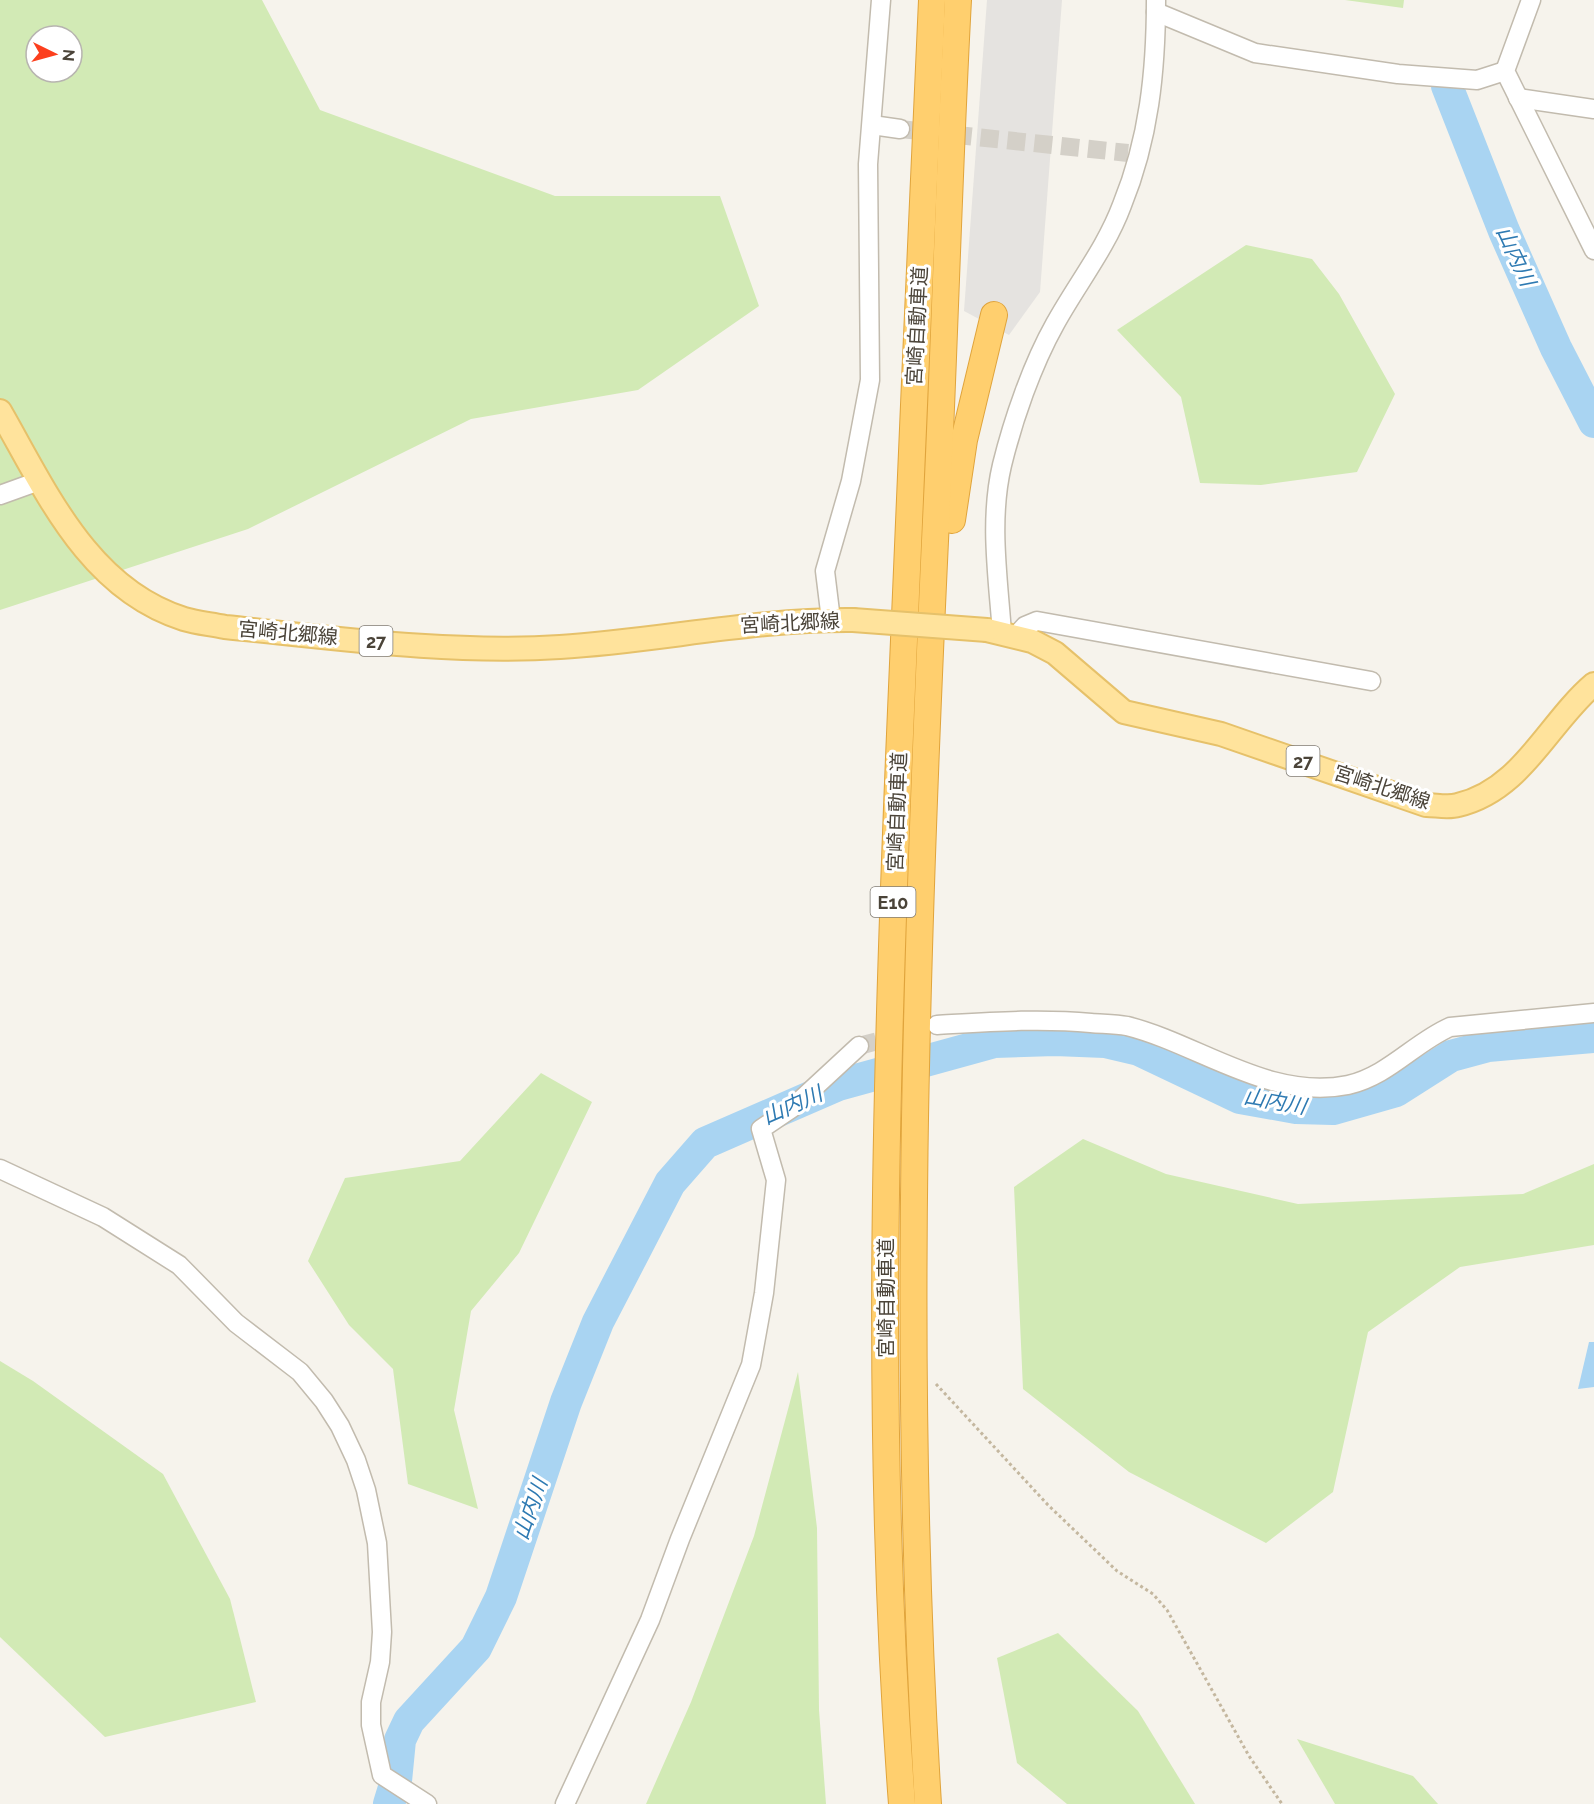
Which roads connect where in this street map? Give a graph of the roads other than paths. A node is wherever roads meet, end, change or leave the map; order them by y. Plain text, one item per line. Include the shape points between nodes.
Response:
1 (881, 0) edge
2 (932, 0) edge
3 (958, 0) edge
4 (1531, 0) edge
5 (1156, 6) edge
6 (1504, 71) junction
7 (1518, 98) junction
8 (1594, 109) edge
9 (872, 125) junction
10 (900, 129) tunnel mouth
11 (1594, 250) edge
12 (994, 315) dead end
13 (0, 411) edge
14 (39, 481) junction
15 (0, 495) edge
16 (831, 620) junction
17 (1002, 633) junction
18 (1371, 681) dead end
19 (1594, 684) edge
20 (924, 788) junction
21 (1594, 1013) edge
22 (937, 1025) dead end
23 (859, 1046) tunnel mouth
24 (0, 1169) edge
25 (428, 1804) edge
26 (565, 1804) edge
27 (902, 1804) edge
28 (928, 1804) edge

1 - 9 street
2 - 27 highway, 宮崎自動車道 / E10 via 886,1151 889,1586
3 - 20 highway, 宮崎自動車道 / E10
4 - 6 street
5 - 6 street via 1255,53 1398,74 1477,80
5 - 17 street via 1151,103 1122,207 1091,268 1054,325 1002,466 996,505
6 - 7 street
7 - 8 street
7 - 11 street
9 - 10 street
9 - 16 street via 868,164 870,380 851,481 825,571
12 - 20 highway via 953,498 938,730
13 - 14 main road, 宮崎北郷線 / 27
14 - 15 street
14 - 16 main road, 宮崎北郷線 / 27 via 79,544 109,575 141,599 183,619 225,627 482,649 560,647 789,620
16 - 17 main road, 宮崎北郷線 / 27, bridge
17 - 18 street via 1037,621
17 - 19 main road, 宮崎北郷線 / 27 via 1055,653 1124,712 1221,734 1425,805 1457,806 1485,794 1511,776 1577,698
20 - 28 highway, 宮崎自動車道 / E10 via 912,1275 915,1527
21 - 22 street via 1450,1028 1434,1034 1368,1079 1311,1087 1236,1069 1165,1038 1125,1026 1048,1019
23 - 26 street via 792,1108 761,1129 776,1180 764,1293 751,1365 650,1620
24 - 25 street via 103,1217 179,1265 236,1323 300,1372 324,1401 357,1460 377,1543 382,1632 371,1725 382,1775

